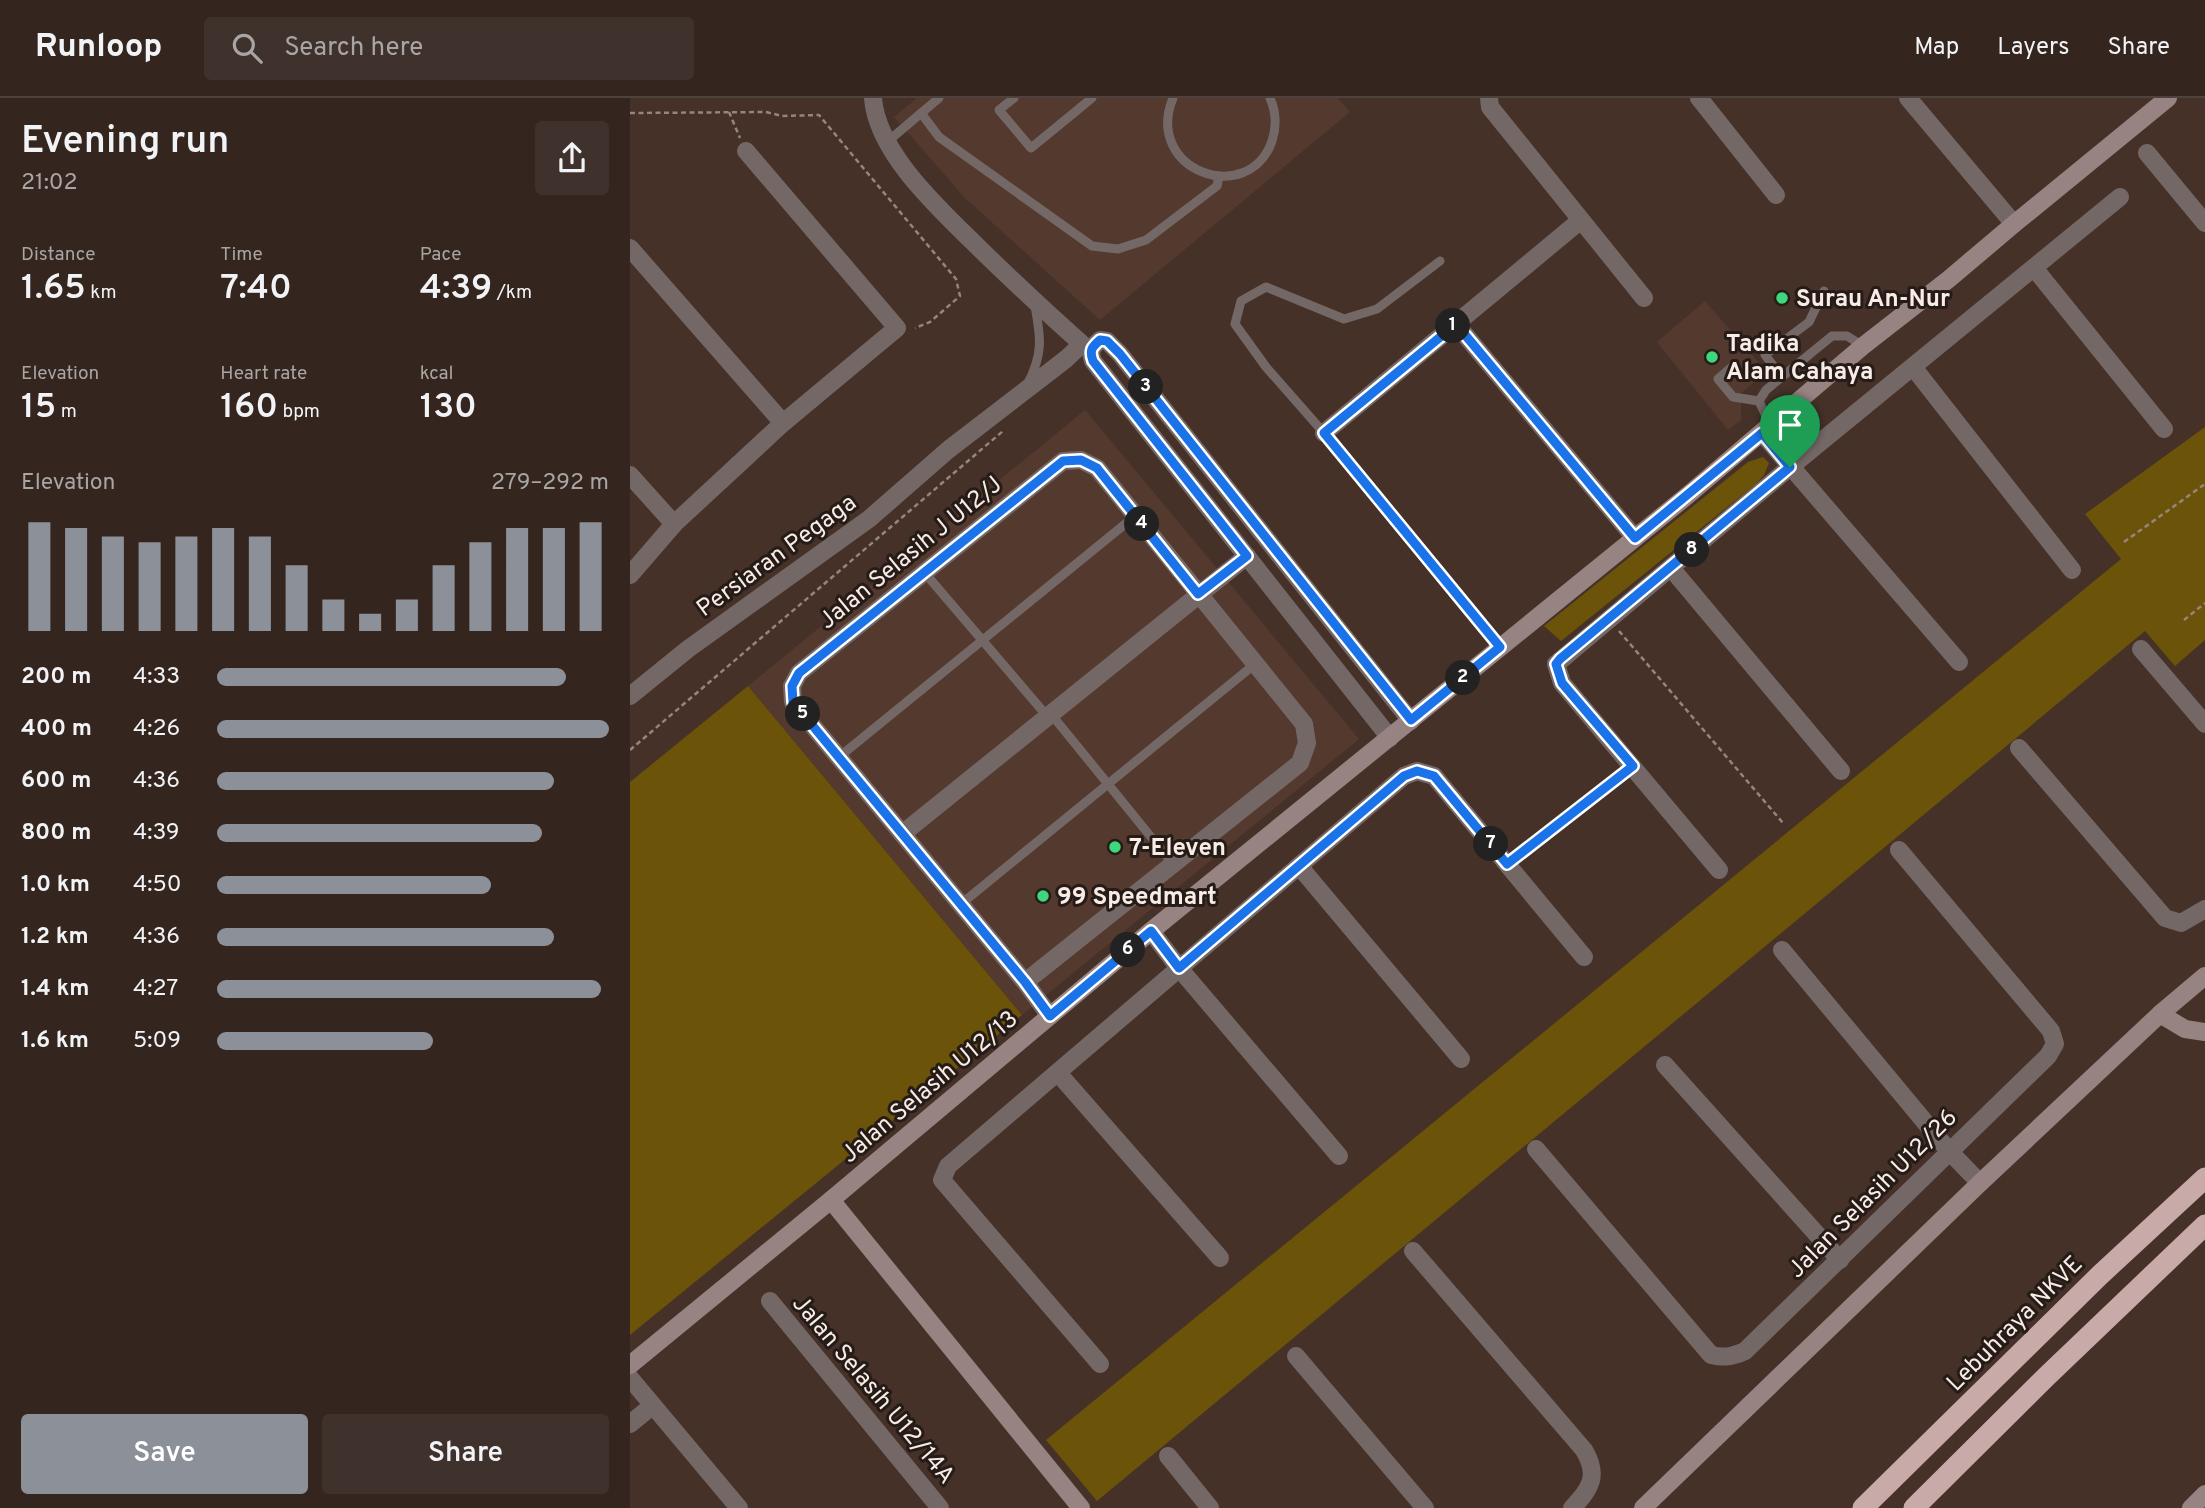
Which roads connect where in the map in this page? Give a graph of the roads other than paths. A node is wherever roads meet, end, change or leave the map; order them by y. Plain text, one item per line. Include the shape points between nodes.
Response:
1 (873, 98) edge
2 (939, 98) edge
3 (1014, 98) edge
4 (1092, 98) edge
5 (1173, 98) edge
6 (1270, 98) edge
7 (1489, 98) edge
8 (1699, 98) edge
9 (1908, 98) edge
10 (2168, 98) edge
11 (921, 113) junction
12 (887, 142) junction
13 (746, 150) road end
14 (2147, 153) dead end
15 (1219, 176) junction
16 (1776, 195) dead end
17 (2120, 197) dead end
18 (1581, 220) junction
19 (2014, 223) junction
20 (2205, 223) edge
21 (630, 248) edge
22 (1440, 261) dead end
23 (2034, 268) junction
24 (1824, 291) dead end
25 (1644, 298) dead end
26 (1035, 302) junction
27 (1456, 324) junction
28 (1863, 346) junction
29 (1733, 366) dead end
30 (1913, 367) junction
31 (1782, 377) junction
32 (1024, 391) junction
33 (1759, 401) junction
34 (783, 423) junction
35 (2164, 429) dead end
36 (1767, 430) junction
37 (1324, 433) junction
38 (1790, 467) junction
39 (630, 475) edge
40 (1135, 516) junction
41 (674, 524) junction
42 (1635, 538) junction
43 (1247, 556) junction
44 (1671, 568) junction
45 (2072, 570) dead end
46 (924, 572) junction
47 (630, 575) edge
48 (1198, 594) junction
49 (982, 641) junction
50 (1500, 647) junction
51 (2141, 649) dead end
52 (1959, 663) dead end
53 (1255, 664) junction
54 (630, 696) edge
55 (1049, 715) junction
56 (1411, 720) junction
57 (2205, 724) edge
58 (1390, 738) junction
59 (2019, 748) dead end
60 (839, 757) junction
61 (1633, 766) junction
62 (1841, 771) dead end
63 (1108, 784) junction
64 (902, 834) junction
65 (1899, 850) dead end
66 (1173, 864) junction
67 (1507, 864) junction
68 (1299, 866) junction
69 (1719, 870) dead end
70 (961, 904) junction
71 (2205, 909) edge
72 (1151, 931) junction
73 (1782, 950) dead end
74 (1584, 957) dead end
75 (1179, 968) junction
76 (2205, 976) edge
77 (1025, 982) junction
78 (2160, 1014) junction
79 (1050, 1016) junction
80 (2205, 1032) edge
81 (1461, 1059) dead end
82 (1665, 1065) dead end
83 (1058, 1073) junction
84 (1536, 1149) dead end
85 (1949, 1151) junction
86 (1339, 1156) dead end
87 (2205, 1178) edge
88 (1980, 1183) junction
89 (831, 1199) junction
90 (2205, 1225) edge
91 (1413, 1251) dead end
92 (1220, 1258) dead end
93 (1840, 1260) junction
94 (770, 1301) dead end
95 (1296, 1356) dead end
96 (1100, 1364) dead end
97 (630, 1365) edge
98 (630, 1378) edge
99 (652, 1406) junction
100 (630, 1424) edge
101 (1168, 1457) dead end
102 (2205, 1494) edge
103 (739, 1508) edge
104 (940, 1508) edge
105 (1081, 1508) edge
106 (1210, 1508) edge
107 (1425, 1508) edge
108 (1572, 1508) edge
109 (1643, 1508) edge
110 (1863, 1508) edge
111 (1914, 1508) edge
112 (2191, 1508) edge

1 - 12 street
2 - 11 lane
3 - 4 lane via 999,110 1031,148
5 - 15 lane via 1168,130 1175,151 1191,167
6 - 15 lane via 1276,126 1270,148 1245,171
7 - 18 street via 1490,107
8 - 16 street
9 - 19 street
10 - 19 street, Jalan Selasih U12/13
11 - 12 lane
11 - 15 lane via 939,137 1092,246 1118,249 1146,240 1217,186
12 - 26 street via 925,194
13 - 34 street via 897,328
14 - 20 street
17 - 23 street
18 - 25 street
18 - 27 street
19 - 28 street, Jalan Selasih U12/13
21 - 34 street
22 - 37 lane via 1377,309 1344,319 1266,287 1241,302 1235,324
23 - 30 street
23 - 35 street
24 - 31 lane via 1809,322 1765,355
26 - 32 lane via 1041,346
26 - 32 street, Persiaran Pegaga via 1082,344
27 - 37 street
27 - 42 street
28 - 31 lane via 1847,336 1832,336
28 - 36 street, Jalan Selasih U12/13
29 - 33 lane via 1718,379 1733,397
30 - 38 street
30 - 45 street
31 - 33 lane
32 - 54 street, Persiaran Pegaga via 869,519
33 - 36 lane
34 - 41 street
36 - 38 street
36 - 42 street, Jalan Selasih U12/13
37 - 50 lane
38 - 44 street
38 - 52 street
39 - 41 street
40 - 46 street, Jalan Selasih J U12/J via 1097,468 1081,460 1063,461
40 - 48 street
40 - 49 lane
41 - 47 street
42 - 50 street, Jalan Selasih U12/13
43 - 48 street
43 - 56 street via 1093,361 1092,347 1100,340 1120,354
43 - 58 street
44 - 61 street via 1556,664 1562,683
44 - 62 street
46 - 49 lane
46 - 60 street, Jalan Selasih J U12/J via 799,673 792,686 793,702
48 - 53 street
48 - 55 street
49 - 55 lane
49 - 60 lane
50 - 56 street, Jalan Selasih U12/13
51 - 57 street
53 - 63 lane
53 - 66 street via 1304,724 1307,743 1300,763
55 - 63 lane
55 - 64 street
56 - 58 street, Jalan Selasih U12/13
58 - 72 street, Jalan Selasih U12/13
59 - 71 street via 2165,918 2181,923
60 - 64 street
61 - 67 lane
61 - 69 street
63 - 66 lane
63 - 70 lane
64 - 70 street
65 - 85 street, Jalan Selasih U12/26 via 2051,1031 2055,1044
66 - 77 street
67 - 68 street via 1434,776 1417,771 1404,776
67 - 74 street
68 - 75 street
68 - 81 street
70 - 77 street
72 - 75 street
72 - 79 street, Jalan Selasih U12/13
73 - 85 street
75 - 83 street
75 - 86 street
76 - 78 street
77 - 79 street
78 - 80 street via 2185,1029
78 - 88 street
79 - 89 street, Jalan Selasih U12/13
82 - 93 street
83 - 92 street
83 - 96 street via 948,1166 942,1180
84 - 93 street, Jalan Selasih U12/26 via 1711,1355 1733,1357 1745,1351
85 - 88 street
85 - 93 street, Jalan Selasih U12/26
87 - 110 highway, Lebuhraya NKVE
88 - 109 street
89 - 97 street, Jalan Selasih U12/13
89 - 105 street
90 - 111 highway
91 - 108 street via 1584,1450 1592,1472 1590,1485
94 - 104 street, Jalan Selasih U12/14A
95 - 107 street
98 - 99 street
99 - 100 street
99 - 103 street
101 - 106 street
102 - 112 street

